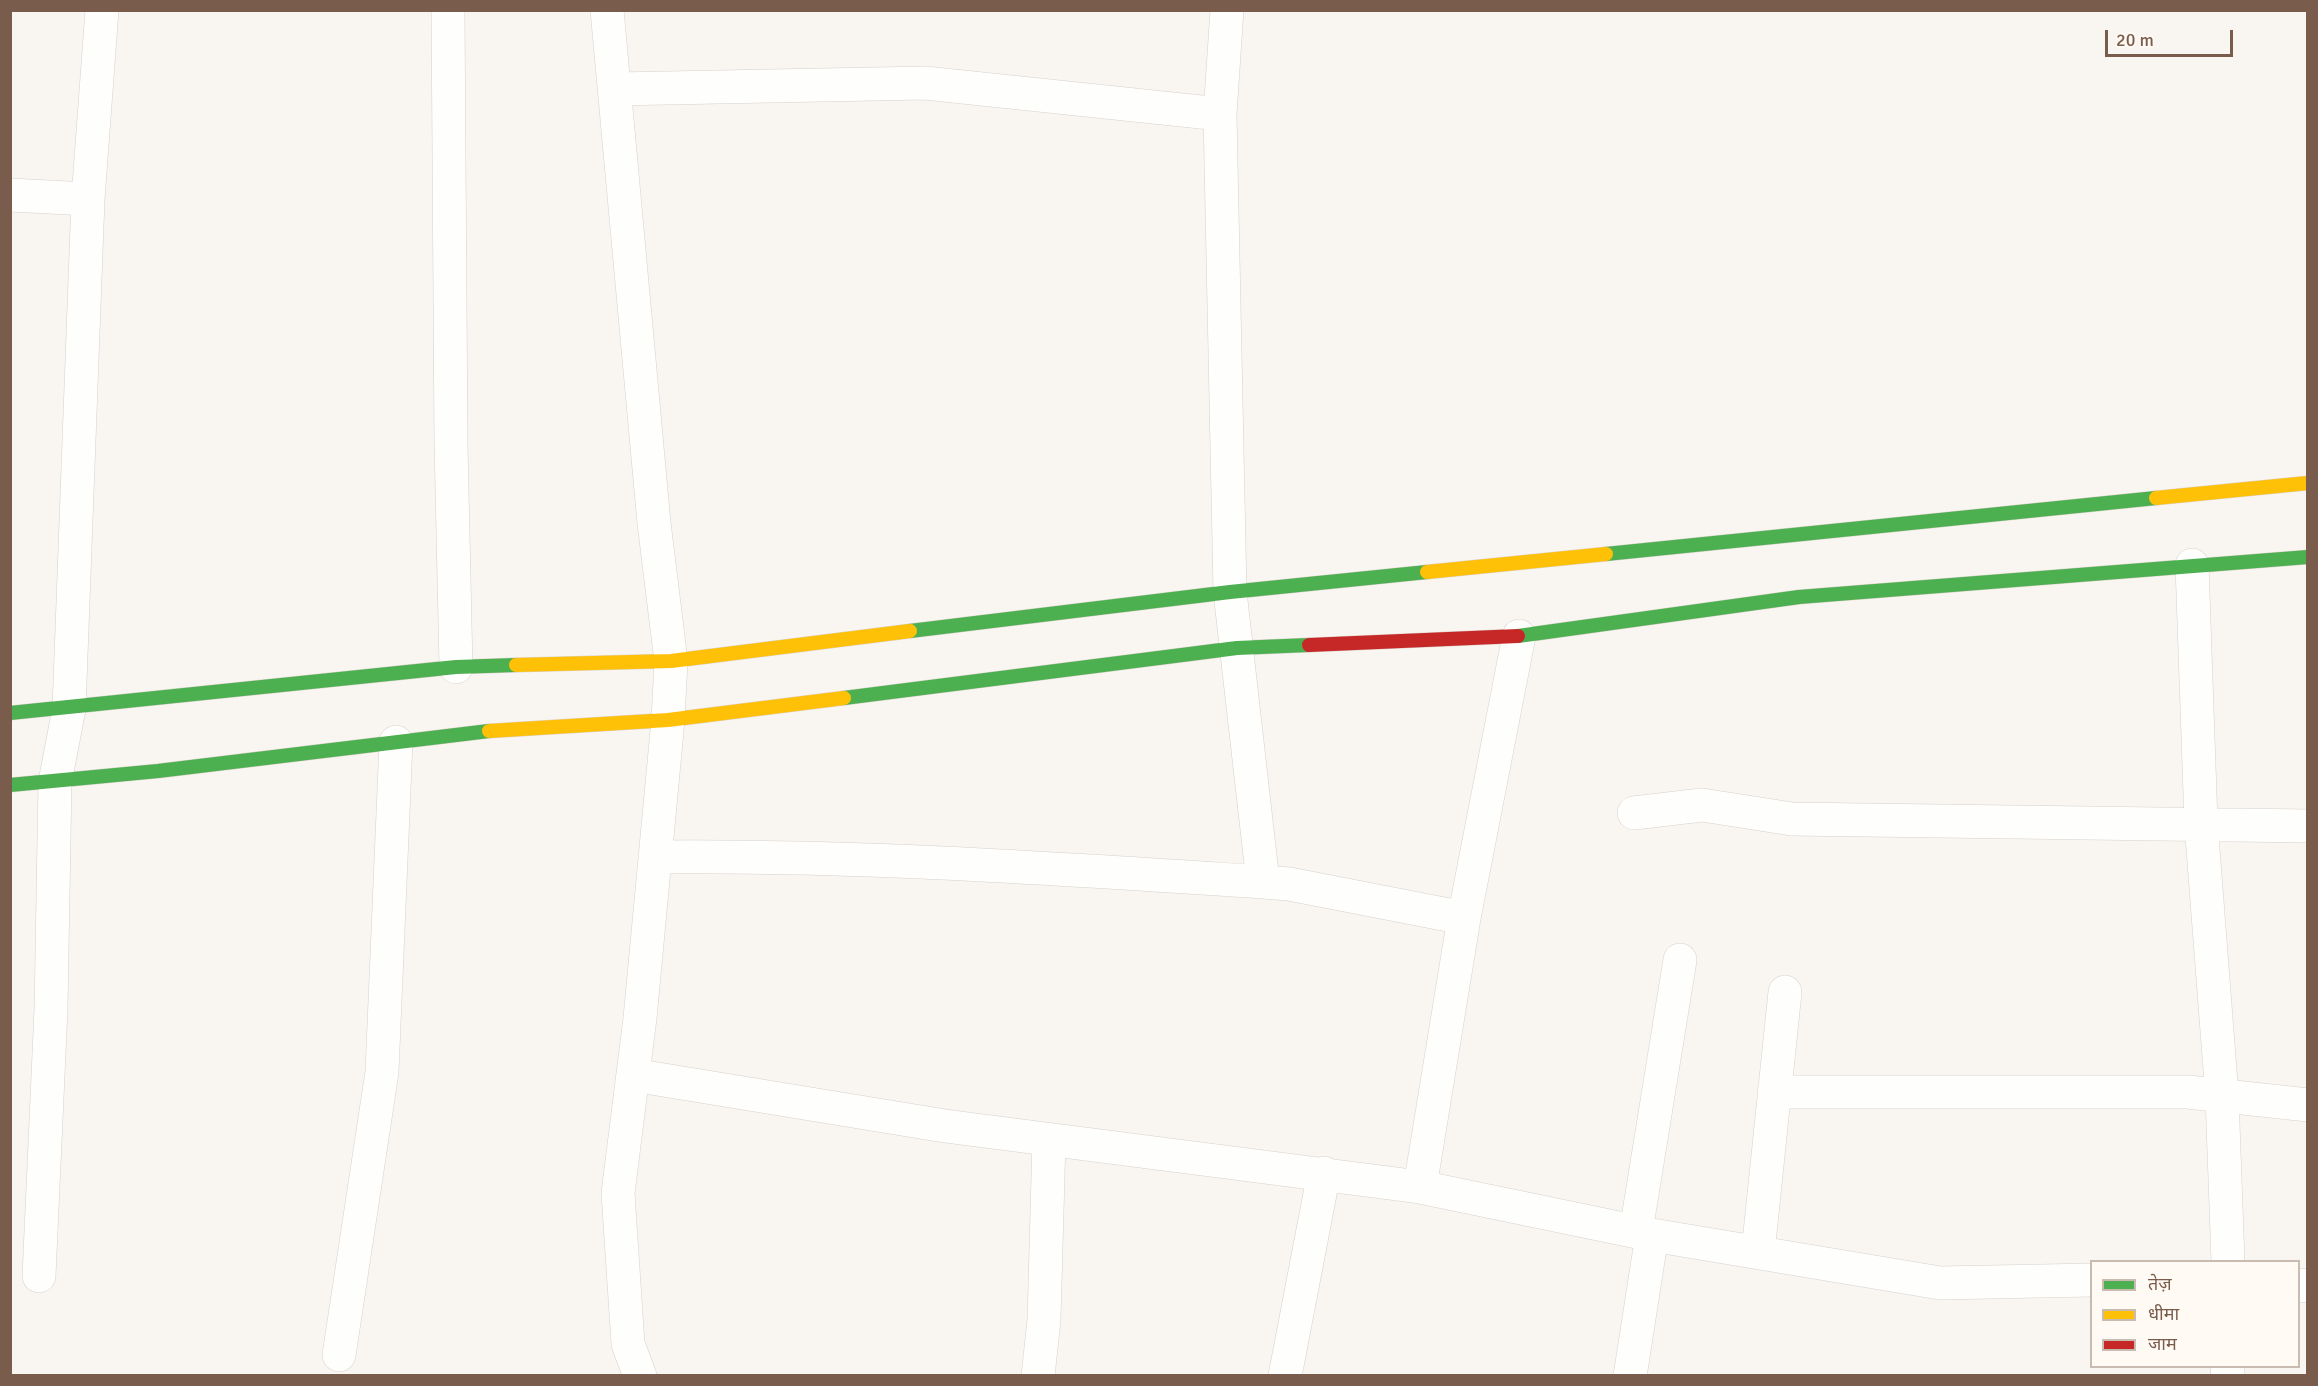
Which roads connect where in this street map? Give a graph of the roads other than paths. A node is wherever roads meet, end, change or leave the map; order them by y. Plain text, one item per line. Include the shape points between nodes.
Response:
1 (102, 10) edge
2 (448, 10) edge
3 (607, 10) edge
4 (1227, 10) edge
5 (615, 89) junction
6 (1220, 114) junction
7 (10, 195) edge
8 (88, 199) junction
9 (2307, 483) edge
10 (2307, 557) edge
11 (2192, 565) junction
12 (1230, 592) junction
13 (1519, 636) junction
14 (1237, 648) junction
15 (671, 661) junction
16 (456, 667) junction
17 (69, 709) junction
18 (10, 713) edge
19 (668, 720) junction
20 (396, 742) junction
21 (55, 782) junction
22 (10, 785) edge
23 (1634, 813) dead end
24 (2201, 822) junction
25 (2307, 825) edge
26 (655, 857) junction
27 (1263, 882) junction
28 (1464, 918) junction
29 (1680, 960) dead end
30 (1785, 992) dead end
31 (633, 1075) junction
32 (1774, 1092) junction
33 (2222, 1096) junction
34 (2307, 1105) edge
35 (1049, 1140) junction
36 (1324, 1173) junction
37 (1420, 1187) junction
38 (1644, 1233) junction
39 (1758, 1252) junction
40 (2228, 1260) edge
41 (39, 1276) dead end
42 (2090, 1280) edge
43 (339, 1354) dead end
44 (640, 1376) edge
45 (1038, 1376) edge
46 (1285, 1376) edge
47 (1630, 1376) edge

1 - 8 street
2 - 16 street
3 - 5 street
4 - 6 street
5 - 6 street via 925,83
5 - 15 street via 654,523
6 - 12 street
7 - 8 street
8 - 17 street
9 - 12 street
10 - 11 street
11 - 13 street via 1799,597
11 - 24 street
12 - 14 street
12 - 15 street
13 - 14 street
13 - 28 street
14 - 19 street
14 - 27 street
15 - 16 street
15 - 19 street
16 - 17 street
17 - 18 street
17 - 21 street
19 - 20 street via 465,733
19 - 26 street
20 - 21 street
20 - 43 street via 382,1072
21 - 22 street
21 - 41 street via 51,1009
23 - 24 street via 1702,806 1792,819
24 - 25 street
24 - 33 street
26 - 27 street via 1000,864
26 - 31 street
27 - 28 street
28 - 37 street
29 - 38 street
30 - 32 street
31 - 35 street
31 - 44 street via 618,1193 628,1344
32 - 33 street via 2188,1092
32 - 39 street
33 - 34 street
33 - 40 street
35 - 36 street
35 - 45 street via 1044,1320
36 - 37 street
36 - 46 street
37 - 38 street
38 - 39 street
38 - 47 street
39 - 42 street via 1940,1284

